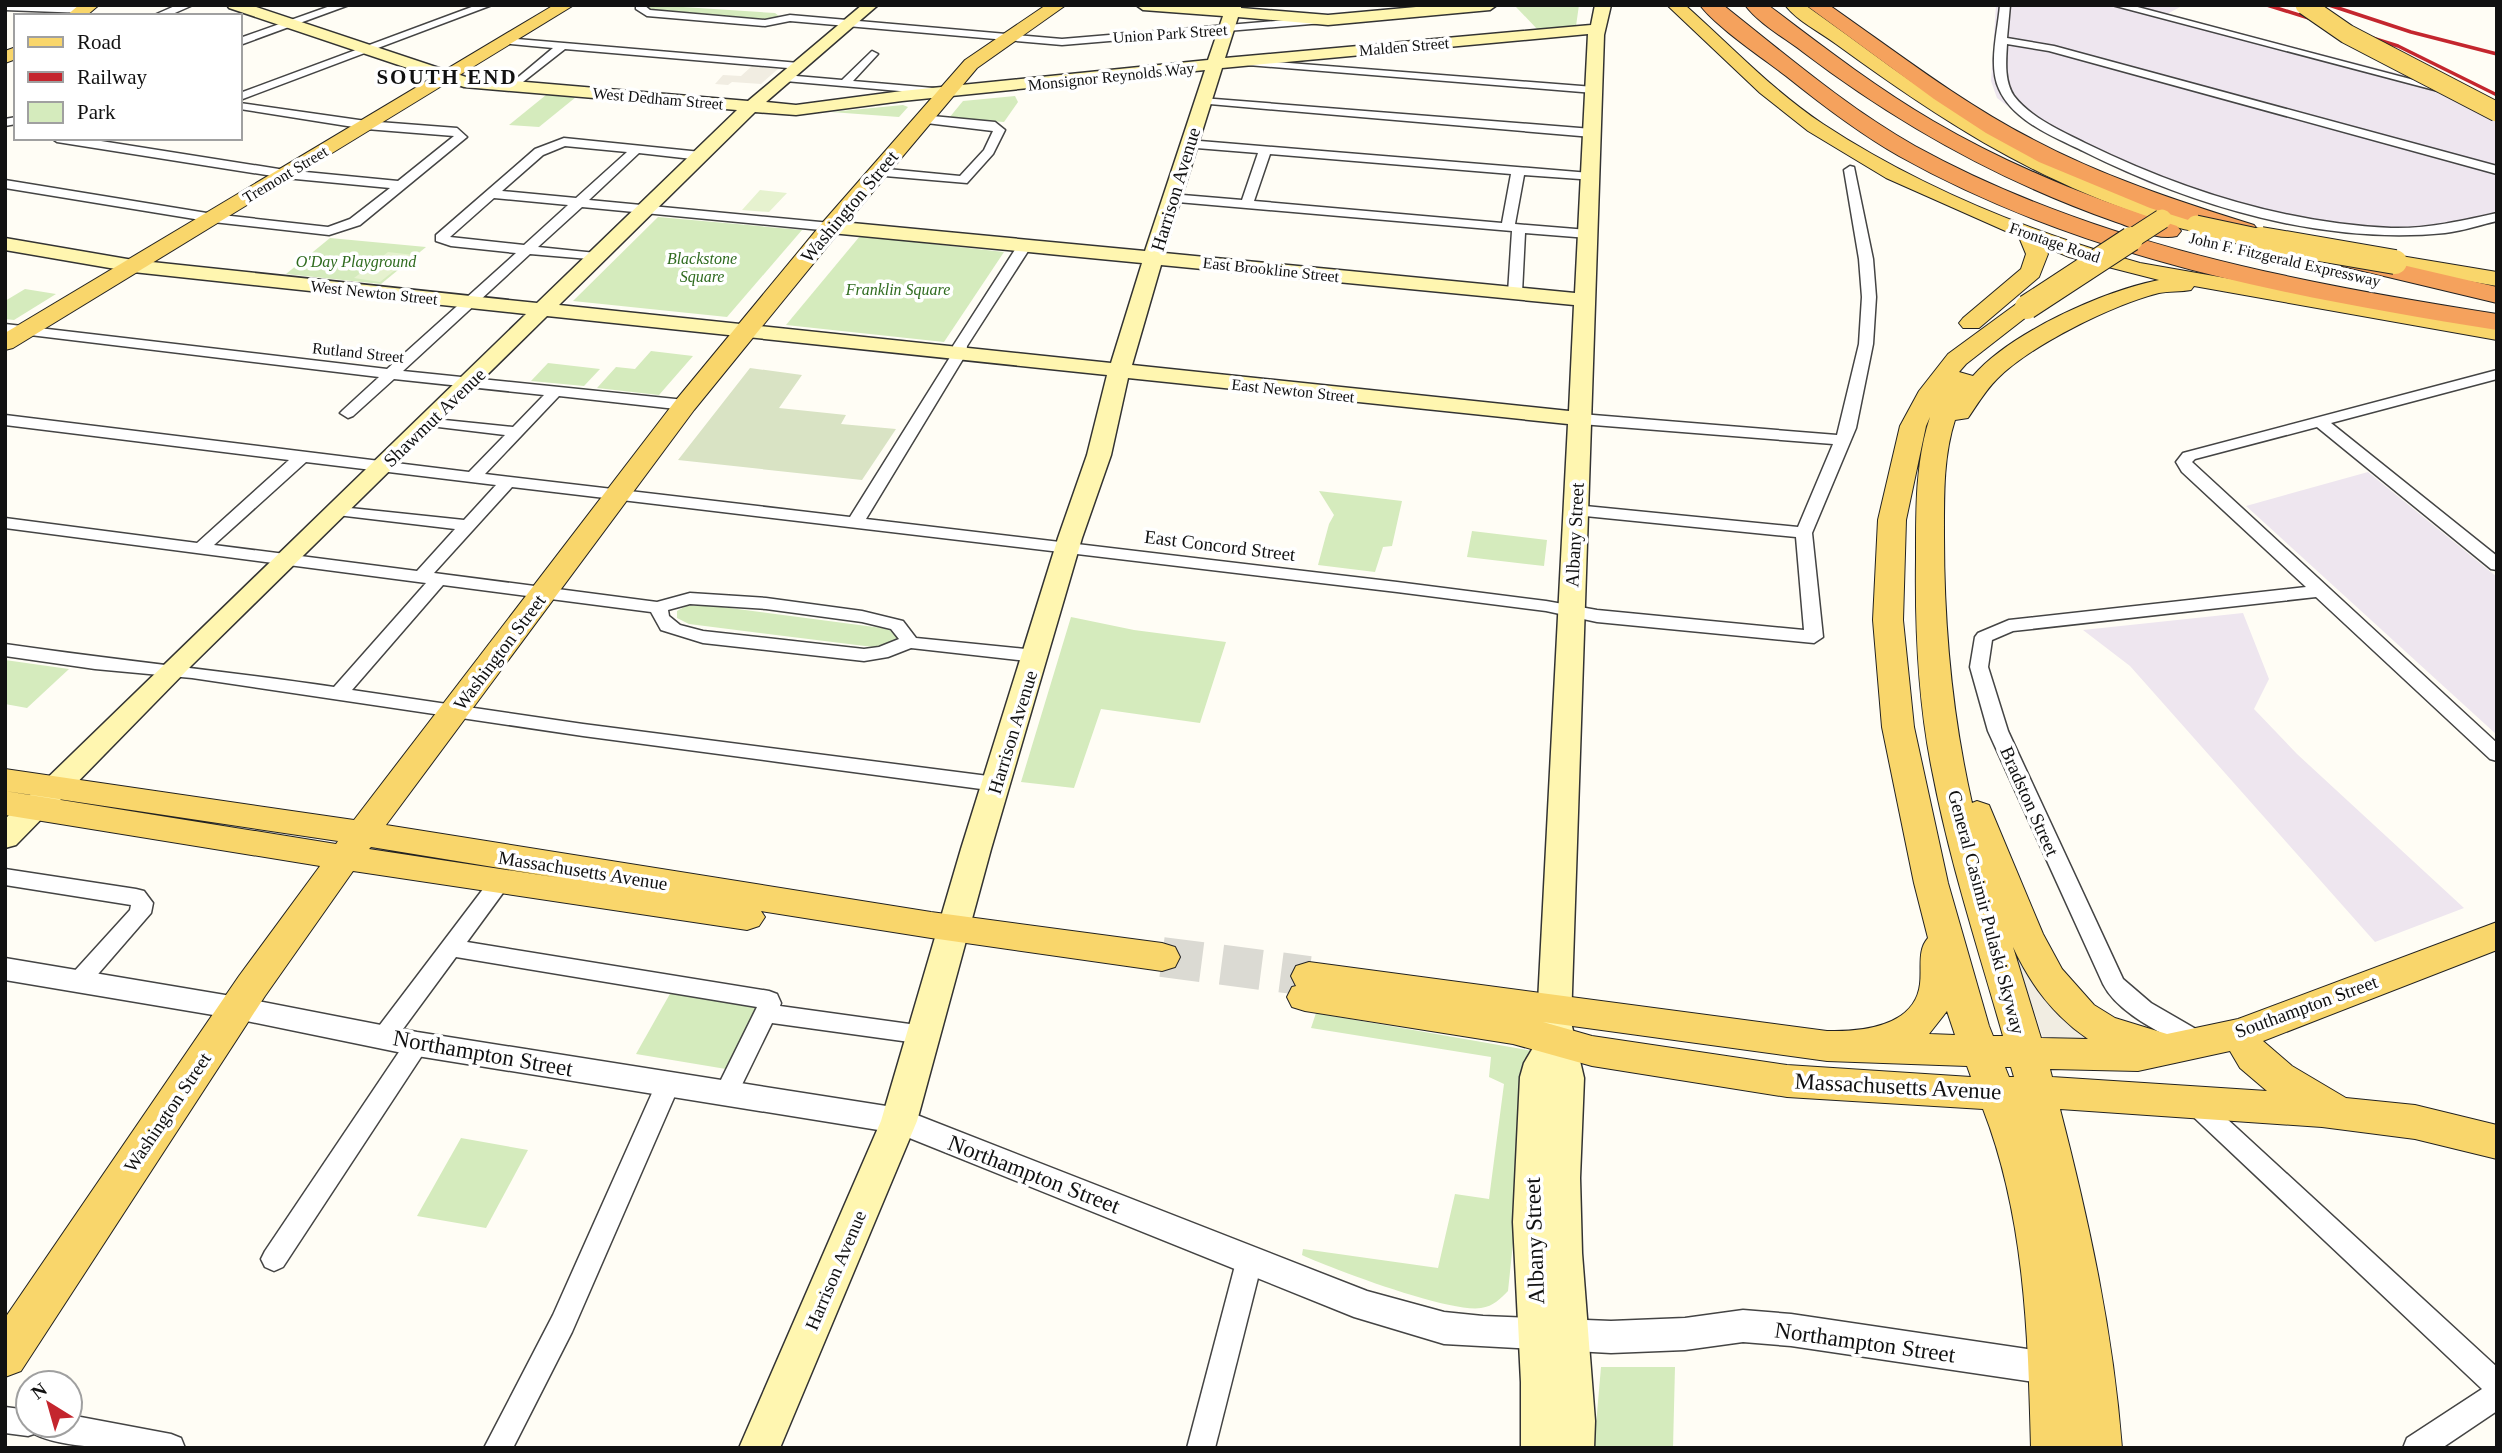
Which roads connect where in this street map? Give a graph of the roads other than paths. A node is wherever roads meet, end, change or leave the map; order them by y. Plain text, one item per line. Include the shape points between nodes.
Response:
1 (188, 5) edge
2 (344, 5) edge
3 (487, 5) edge
4 (566, 5) edge
5 (698, 5) edge
6 (871, 5) edge
7 (1058, 5) edge
8 (1143, 5) edge
9 (1490, 5) edge
10 (1590, 5) edge
11 (1603, 5) edge
12 (1675, 5) edge
13 (1704, 5) edge
14 (1710, 5) edge
15 (1729, 5) edge
16 (1739, 5) edge
17 (1755, 5) edge
18 (1775, 5) edge
19 (1793, 5) edge
20 (1816, 5) edge
21 (2005, 5) edge
22 (2117, 5) edge
23 (2305, 5) edge
24 (242, 6) edge
25 (639, 6) edge
26 (711, 6) edge
27 (5, 7) edge
28 (83, 10) edge
29 (764, 10) dead end
30 (163, 14) edge
31 (1231, 15) edge
32 (790, 18) junction
33 (850, 23) junction
34 (291, 24) junction
35 (1596, 29) junction
36 (1011, 36) junction
37 (2003, 40) junction
38 (242, 41) edge
39 (505, 41) junction
40 (561, 47) junction
41 (369, 49) junction
42 (872, 54) dead end
43 (1235, 62) junction
44 (799, 66) junction
45 (1213, 66) junction
46 (448, 76) junction
47 (785, 78) junction
48 (845, 83) junction
49 (514, 86) junction
50 (1594, 90) junction
51 (943, 95) junction
52 (242, 96) edge
53 (1202, 101) junction
54 (242, 106) edge
55 (751, 106) junction
56 (2497, 114) edge
57 (922, 119) junction
58 (366, 125) junction
59 (1592, 133) junction
60 (70, 140) edge
61 (1188, 144) junction
62 (636, 150) junction
63 (1265, 150) junction
64 (701, 156) junction
65 (1850, 170) dead end
66 (2497, 170) edge
67 (877, 172) junction
68 (1518, 172) junction
69 (285, 174) junction
70 (1590, 177) junction
71 (5, 184) edge
72 (401, 185) junction
73 (2055, 190) junction
74 (491, 194) junction
75 (2104, 194) junction
76 (1171, 198) junction
77 (576, 203) junction
78 (1247, 204) junction
79 (646, 209) junction
80 (2497, 217) edge
81 (213, 218) junction
82 (2178, 221) junction
83 (831, 227) junction
84 (1513, 228) junction
85 (1588, 234) junction
86 (2028, 234) junction
87 (5, 244) edge
88 (1025, 245) junction
89 (527, 251) junction
90 (596, 257) junction
91 (1154, 257) junction
92 (133, 266) junction
93 (2497, 279) edge
94 (1515, 293) junction
95 (2497, 295) edge
96 (1586, 300) junction
97 (2314, 300) junction
98 (470, 303) junction
99 (2497, 303) edge
100 (542, 310) junction
101 (2036, 310) junction
102 (2432, 311) junction
103 (2497, 322) edge
104 (16, 329) edge
105 (744, 332) junction
106 (2497, 333) edge
107 (5, 344) edge
108 (959, 354) junction
109 (1119, 372) junction
110 (391, 374) junction
111 (2497, 374) edge
112 (470, 381) junction
113 (555, 392) junction
114 (685, 405) junction
115 (348, 413) dead end
116 (5, 419) edge
117 (1581, 419) junction
118 (430, 421) junction
119 (2319, 421) junction
120 (516, 432) junction
121 (1844, 440) junction
122 (303, 456) junction
123 (1933, 460) junction
124 (2184, 462) joint
125 (383, 466) junction
126 (474, 477) junction
127 (508, 482) junction
128 (621, 493) junction
129 (1896, 495) junction
130 (337, 510) junction
131 (1575, 510) junction
132 (5, 523) edge
133 (855, 523) junction
134 (469, 526) junction
135 (1804, 533) junction
136 (201, 548) junction
137 (1068, 548) junction
138 (286, 560) junction
139 (2497, 565) edge
140 (429, 580) junction
141 (2321, 591) junction
142 (542, 593) junction
143 (659, 607) junction
144 (1570, 610) junction
145 (909, 642) junction
146 (5, 650) edge
147 (1035, 656) junction
148 (173, 670) junction
149 (340, 692) junction
150 (456, 710) junction
151 (1943, 743) junction
152 (2497, 754) edge
153 (5, 780) edge
154 (996, 784) junction
155 (31, 800) edge
156 (5, 837) edge
157 (354, 846) junction
158 (5, 877) edge
159 (500, 882) junction
160 (1940, 920) junction
161 (2497, 935) edge
162 (950, 936) junction
163 (452, 948) junction
164 (1159, 965) tunnel mouth
165 (5, 970) edge
166 (78, 982) junction
167 (1307, 986) tunnel mouth
168 (237, 1008) junction
169 (765, 1013) junction
170 (1556, 1024) junction
171 (2242, 1033) junction
172 (924, 1035) junction
173 (384, 1037) junction
174 (2200, 1043) junction
175 (417, 1044) junction
176 (1827, 1046) junction
177 (1981, 1053) junction
178 (2026, 1054) junction
179 (668, 1084) junction
180 (727, 1092) junction
181 (2016, 1093) junction
182 (2191, 1100) junction
183 (2340, 1113) junction
184 (898, 1121) junction
185 (2497, 1142) edge
186 (1250, 1258) junction
187 (274, 1259) dead end
188 (1553, 1335) junction
189 (5, 1356) edge
190 (2054, 1369) junction
191 (2497, 1385) edge
192 (2497, 1395) edge
193 (84, 1431) edge
194 (170, 1448) edge
195 (498, 1448) edge
196 (759, 1448) edge
197 (1201, 1448) edge
198 (1541, 1448) edge
199 (1574, 1448) edge
200 (2054, 1448) edge
201 (2099, 1448) edge
202 (2417, 1448) edge

1 - 30 street
2 - 34 street
3 - 41 street
4 - 39 main road, Tremont Street
5 - 26 street
6 - 33 main road, Shawmut Avenue
7 - 36 main road, Washington Street
8 - 31 main road
9 - 31 main road via 1328,20
10 - 35 main road, Albany Street
11 - 35 main road, Albany Street
12 - 86 main road, Frontage Road via 1779,100 1838,143 1925,190
13 - 86 highway via 1762,70 1818,114 1905,167 2002,215
14 - 102 highway, John F. Fitzgerald Expressway via 1871,128 1940,169 2011,202 2084,230 2192,262
15 - 102 highway via 1879,116 2017,190 2180,247
16 - 73 highway via 1850,89 1910,126 1978,162
17 - 73 highway, John F. Fitzgerald Expressway via 1917,121
18 - 75 highway via 1872,75 1965,132
19 - 75 main road via 1969,127
20 - 95 highway via 2022,143 2134,194 2320,253
21 - 37 street
22 - 56 street via 2447,90
23 - 56 main road, bridge via 2347,34
24 - 34 main road, West Dedham Street
25 - 32 street via 647,13 765,23
27 - 28 street
29 - 32 street
31 - 36 street, Union Park Street via 1062,42
31 - 45 main road, Harrison Avenue
32 - 33 street, Union Park Street
33 - 36 street, Union Park Street
33 - 44 main road, Shawmut Avenue
34 - 38 street
34 - 41 main road, West Dedham Street
35 - 43 main road, Malden Street
35 - 50 main road, Albany Street
36 - 51 main road, Washington Street via 974,61
37 - 66 street via 2043,46
37 - 80 street via 2003,85 2018,107 2089,150 2158,181 2262,213 2353,228 2432,229
39 - 40 street
39 - 46 main road, Tremont Street
40 - 44 street
40 - 49 street
41 - 46 main road, West Dedham Street
41 - 52 street
42 - 48 street
43 - 45 main road, Malden Street
43 - 50 street
44 - 47 main road, Shawmut Avenue
45 - 51 main road, Monsignor Reynolds Way
45 - 53 main road, Harrison Avenue
46 - 49 main road, West Dedham Street via 464,82
46 - 58 main road, Tremont Street
47 - 48 street
47 - 55 main road, Shawmut Avenue
48 - 51 street
49 - 55 main road, West Dedham Street
50 - 59 main road, Albany Street
51 - 55 main road, West Dedham Street via 798,110
51 - 57 main road, Washington Street
53 - 59 street
53 - 61 main road, Harrison Avenue
54 - 58 street
55 - 64 main road, Shawmut Avenue
57 - 67 main road, Washington Street
57 - 67 street via 999,130 989,151 963,180
58 - 69 main road, Tremont Street
58 - 72 street via 460,134
59 - 70 main road, Albany Street
60 - 69 street
61 - 63 street
61 - 76 main road, Harrison Avenue
62 - 64 street
62 - 74 street via 577,142 555,144 539,152
62 - 77 street
63 - 68 street
63 - 78 street
64 - 79 main road, Shawmut Avenue
65 - 121 street via 1869,297 1862,373
67 - 83 main road, Washington Street
68 - 70 street
68 - 84 street
69 - 72 street
69 - 81 main road, Tremont Street
70 - 85 main road, Albany Street
71 - 81 street
72 - 81 street via 355,222 329,231
73 - 99 highway, John F. Fitzgerald Expressway via 2145,224 2235,250 2353,278
74 - 77 street
74 - 89 street via 441,238
75 - 82 main road
76 - 78 street
76 - 91 main road, Harrison Avenue
77 - 79 street
77 - 89 street
78 - 84 street
79 - 83 street
79 - 90 main road, Shawmut Avenue
81 - 92 main road, Tremont Street
82 - 93 main road, bridge
82 - 101 main road, General Casimir Pulaski Skyway
83 - 88 main road, East Brookline Street
83 - 105 main road, Washington Street
84 - 85 street
84 - 94 street
85 - 96 main road, Albany Street
86 - 97 main road, Frontage Road via 2138,269
86 - 129 main road via 2037,254 2031,272 1942,347 1906,398 1895,446
87 - 92 main road, West Newton Street
88 - 91 main road, East Brookline Street
88 - 108 street
89 - 90 street
89 - 98 street
90 - 100 main road, Shawmut Avenue
91 - 94 main road, East Brookline Street
91 - 109 main road, Harrison Avenue
92 - 98 main road, West Newton Street
92 - 104 main road, Tremont Street
94 - 96 main road, East Brookline Street
96 - 117 main road, Albany Street
97 - 106 main road, Frontage Road
97 - 123 main road via 2169,284 2059,325 1991,371 1967,400 1950,438
98 - 100 main road, West Newton Street
98 - 110 street
100 - 105 main road, West Newton Street
100 - 112 main road, Shawmut Avenue
101 - 123 main road, General Casimir Pulaski Skyway via 1966,373 1944,409
101 - 129 main road, General Casimir Pulaski Skyway via 1966,351 1931,391 1913,426
102 - 103 highway
104 - 107 main road, Tremont Street
104 - 110 street, Rutland Street
105 - 108 main road, East Newton Street
105 - 114 main road, Washington Street
108 - 109 main road, East Newton Street
108 - 133 street
109 - 117 main road, East Newton Street
109 - 137 main road, Harrison Avenue via 1099,455
110 - 112 street, Rutland Street
110 - 115 street
111 - 119 street
112 - 113 street, Rutland Street
112 - 118 main road, Shawmut Avenue
113 - 114 street, Rutland Street
113 - 120 street
114 - 128 main road, Washington Street
116 - 122 street
117 - 121 street, East Newton Street
117 - 131 main road, Albany Street
118 - 120 street
118 - 125 main road, Shawmut Avenue
119 - 124 street via 2189,456
119 - 139 street
120 - 126 street
121 - 135 street
122 - 125 street, East Concord Street
122 - 136 street
123 - 151 main road, General Casimir Pulaski Skyway via 1930,583
124 - 141 street
125 - 126 street, East Concord Street
125 - 130 main road, Shawmut Avenue
126 - 127 street, East Concord Street
127 - 128 street, East Concord Street
127 - 134 street
128 - 133 street, East Concord Street
128 - 142 main road, Washington Street
129 - 160 main road, General Casimir Pulaski Skyway via 1888,586 1893,694
130 - 134 street
130 - 138 main road, Shawmut Avenue
131 - 135 street
131 - 144 main road, Albany Street
132 - 136 street
133 - 137 street, East Concord Street
134 - 140 street
135 - 144 street, East Concord Street via 1814,637
136 - 138 street
137 - 144 street, East Concord Street
137 - 147 main road, Harrison Avenue
138 - 140 street
138 - 148 main road, Shawmut Avenue
140 - 142 street
140 - 149 street
141 - 152 street
141 - 174 street, Bradston Street via 2009,626 1984,637 1980,645 1979,667 2001,743 2114,984 2144,1010
142 - 143 street
142 - 150 main road, Washington Street
143 - 145 street via 699,597 883,620 905,631
143 - 145 street via 663,624 702,637 863,655
144 - 170 main road, Albany Street
145 - 147 street
146 - 148 street
147 - 154 main road, Harrison Avenue
148 - 149 street
148 - 155 main road, Shawmut Avenue
149 - 150 street
150 - 154 street
150 - 157 main road, Washington Street
151 - 174 main road via 1971,798 2028,943 2057,992 2081,1016 2126,1039 2169,1046
151 - 178 main road, General Casimir Pulaski Skyway via 1984,916
153 - 155 main road, Massachusetts Avenue
154 - 162 main road, Harrison Avenue
155 - 156 main road, Shawmut Avenue
155 - 157 main road, Massachusetts Avenue
157 - 159 main road, Massachusetts Avenue
157 - 162 main road, Massachusetts Avenue
157 - 168 main road, Washington Street
158 - 166 street via 136,897 142,903 140,913
159 - 162 main road, Massachusetts Avenue via 914,942
159 - 163 street
160 - 176 main road via 1938,988 1922,1019 1888,1038
160 - 177 main road, General Casimir Pulaski Skyway
161 - 171 main road, Southampton Street
162 - 164 main road, Massachusetts Avenue
162 - 172 main road, Harrison Avenue
163 - 169 street via 769,1000
163 - 173 street
165 - 166 street, Northampton Street
166 - 168 street, Northampton Street
167 - 170 main road, Massachusetts Avenue via 1513,1029
168 - 173 street, Northampton Street
168 - 189 main road, Washington Street
169 - 172 street
169 - 180 street
170 - 176 main road, Massachusetts Avenue
170 - 181 main road, Massachusetts Avenue via 1600,1053 1787,1082
170 - 188 main road, Albany Street via 1536,1090 1530,1213
171 - 174 main road, Southampton Street
171 - 183 main road via 2246,1048 2264,1067
172 - 184 main road, Harrison Avenue
173 - 175 street, Northampton Street
174 - 178 main road, Southampton Street via 2138,1056
175 - 179 street, Northampton Street
175 - 187 street
176 - 177 main road, Massachusetts Avenue
177 - 178 main road, Massachusetts Avenue
177 - 181 main road, General Casimir Pulaski Skyway
178 - 181 main road, General Casimir Pulaski Skyway
179 - 180 street, Northampton Street
179 - 195 street via 563,1323
180 - 184 street, Northampton Street
181 - 182 main road, Massachusetts Avenue
181 - 190 main road via 2013,1135 2037,1236
181 - 201 main road via 2066,1213 2081,1288
182 - 183 main road, Massachusetts Avenue
182 - 191 street
183 - 185 main road, Massachusetts Avenue via 2415,1122
184 - 186 street, Northampton Street
184 - 196 main road, Harrison Avenue
186 - 188 street, Northampton Street via 1404,1318 1444,1328
186 - 197 street
188 - 190 street, Northampton Street via 1685,1334 1743,1326
188 - 198 main road, Albany Street via 1542,1394
188 - 199 main road, Albany Street
190 - 200 main road
192 - 202 street
193 - 194 street

